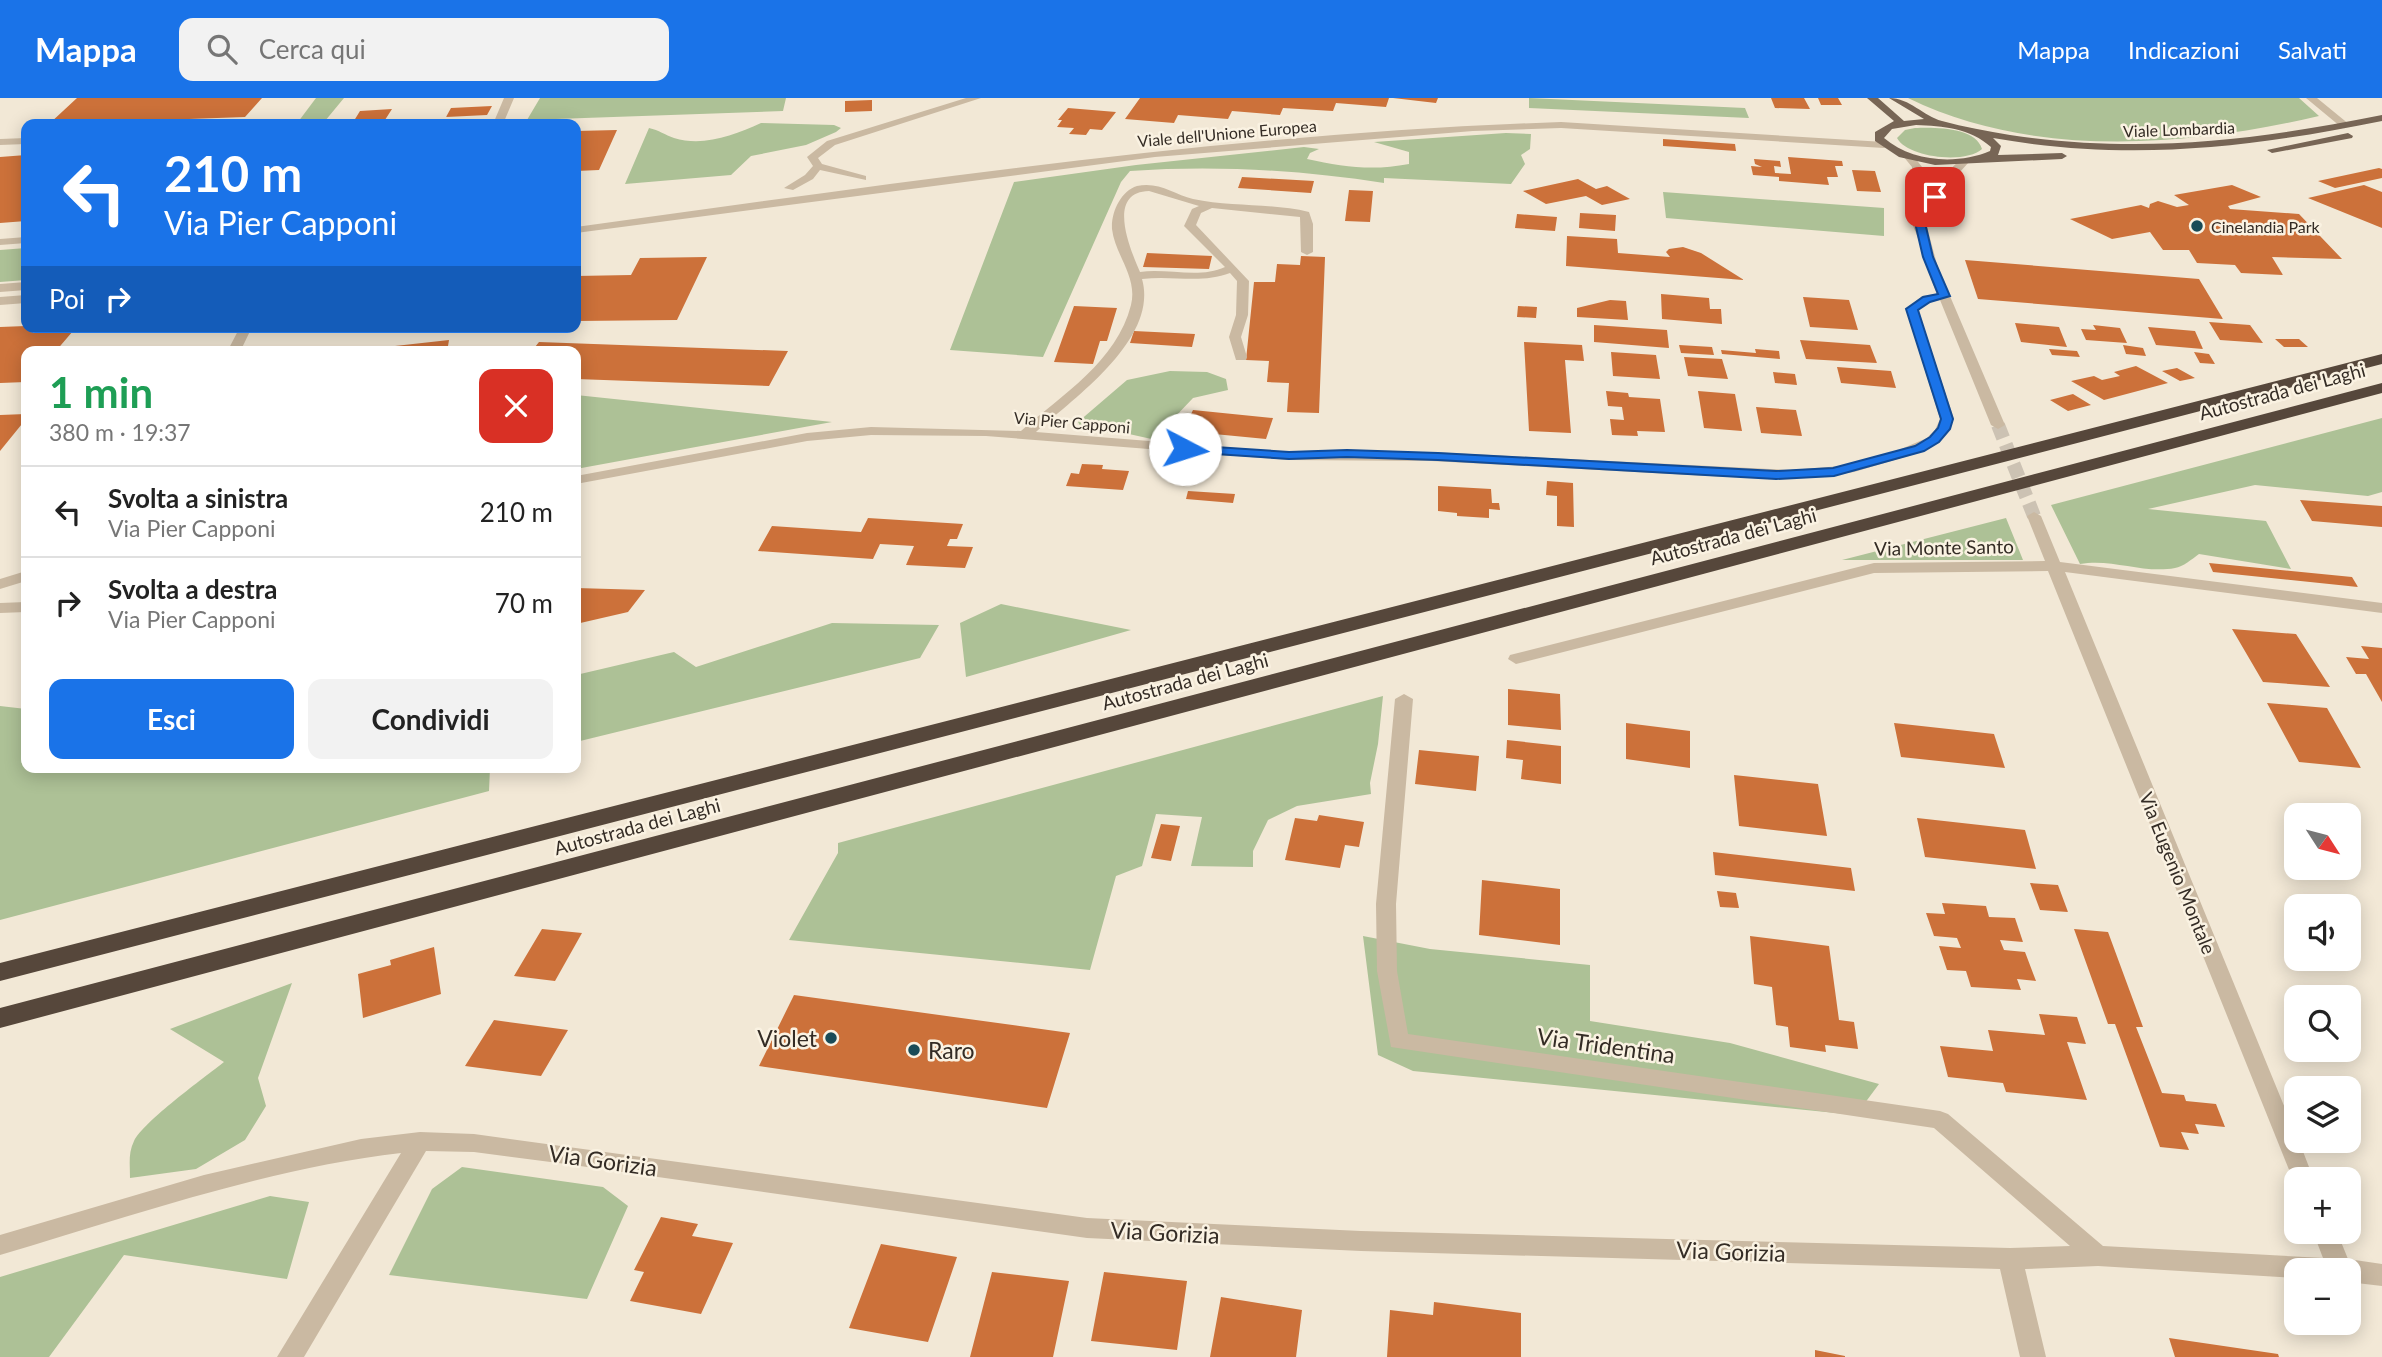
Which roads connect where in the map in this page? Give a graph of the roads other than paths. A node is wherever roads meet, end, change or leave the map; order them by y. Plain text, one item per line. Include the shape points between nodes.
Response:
1 (509, 98) edge
2 (976, 98) edge
3 (1872, 98) edge
4 (1894, 98) edge
5 (2311, 98) edge
6 (2382, 118) edge
7 (500, 119) edge
8 (1937, 123) junction
9 (1898, 124) junction
10 (2345, 125) junction
11 (1883, 129) junction
12 (2382, 130) edge
13 (1976, 132) junction
14 (21, 141) edge
15 (0, 142) edge
16 (1884, 145) junction
17 (1908, 156) junction
18 (1985, 159) junction
19 (1964, 162) junction
20 (818, 166) junction
21 (862, 178) junction
22 (838, 182) dead end
23 (813, 185) dead end
24 (789, 188) junction
25 (776, 190) dead end
26 (736, 196) dead end
27 (1213, 204) junction
28 (581, 217) edge
29 (1921, 227) junction
30 (581, 229) edge
31 (21, 240) edge
32 (0, 242) edge
33 (1307, 252) dead end
34 (1232, 268) junction
35 (1136, 276) junction
36 (21, 286) edge
37 (0, 288) edge
38 (1944, 296) junction
39 (21, 299) edge
40 (0, 301) edge
41 (1241, 357) dead end
42 (2382, 359) edge
43 (2382, 388) edge
44 (1998, 425) tunnel mouth
45 (1024, 435) junction
46 (581, 479) edge
47 (2034, 516) tunnel mouth
48 (2053, 566) junction
49 (21, 578) edge
50 (0, 584) edge
51 (21, 607) edge
52 (0, 608) edge
53 (2382, 608) edge
54 (1516, 659) dead end
55 (1404, 699) dead end
56 (0, 972) edge
57 (0, 1018) edge
58 (420, 1141) junction
59 (2299, 1167) edge
60 (0, 1245) edge
61 (2098, 1256) junction
62 (2010, 1259) junction
63 (2284, 1267) edge
64 (2361, 1272) edge
65 (2382, 1275) edge
66 (290, 1357) edge
67 (2033, 1357) edge

1 - 7 street
2 - 20 street via 831,143 812,157
3 - 9 main road via 1899,120
4 - 8 main road
5 - 10 street
6 - 10 main road, Viale Lombardia
8 - 9 main road
8 - 13 main road, Viale Lombardia
9 - 11 main road
10 - 13 main road, Viale Lombardia via 2229,144 2162,147 2069,146
11 - 16 main road via 1879,134
11 - 21 street, Viale dell'Unione Europea via 1862,134 1558,117 1472,120
12 - 18 main road, Viale Lombardia via 2249,153
13 - 18 main road via 1996,146 1995,153
14 - 15 street
16 - 17 main road, Viale Lombardia
16 - 30 street, Viale dell'Unione Europea via 1561,125 1473,128 1155,154
17 - 19 main road, Viale Lombardia
17 - 29 street via 1917,167 1911,211
18 - 19 main road, Viale Lombardia
19 - 29 street via 1948,174
20 - 21 street
20 - 24 street
21 - 22 street, Viale dell'Unione Europea
23 - 24 street
24 - 25 street
26 - 28 street
27 - 33 street via 1306,214 1310,228
27 - 34 street via 1196,211 1190,226
27 - 35 street via 1142,187 1131,193 1122,204 1117,227
29 - 38 street
31 - 32 street
34 - 35 street via 1219,275
34 - 41 street via 1243,281 1242,315 1235,337
35 - 45 street via 1140,285 1136,307 1122,341 1098,369
36 - 37 street
38 - 44 street
38 - 45 street, Via Pier Capponi via 1926,299 1912,309 1947,419 1944,429 1920,448 1834,472 1776,475 1425,456 1277,455
39 - 40 street
42 - 56 highway, Autostrada dei Laghi
43 - 57 highway, Autostrada dei Laghi
45 - 46 street, Via Pier Capponi via 930,429 807,437
47 - 48 street
48 - 53 street, Via Monte Santo
48 - 54 street, Via Monte Santo via 1874,568
48 - 59 street, Via Eugenio Montale
49 - 50 street
51 - 52 street
55 - 61 street, Via Tridentina via 1386,904 1387,971 1399,1041 1940,1120
58 - 60 street, Via Gorizia via 361,1148 204,1185
58 - 62 street, Via Gorizia via 553,1153 1087,1228 1361,1241
58 - 66 street
61 - 62 street, Via Gorizia
61 - 63 street, Via Gorizia
62 - 67 street
64 - 65 street, Via Gorizia

